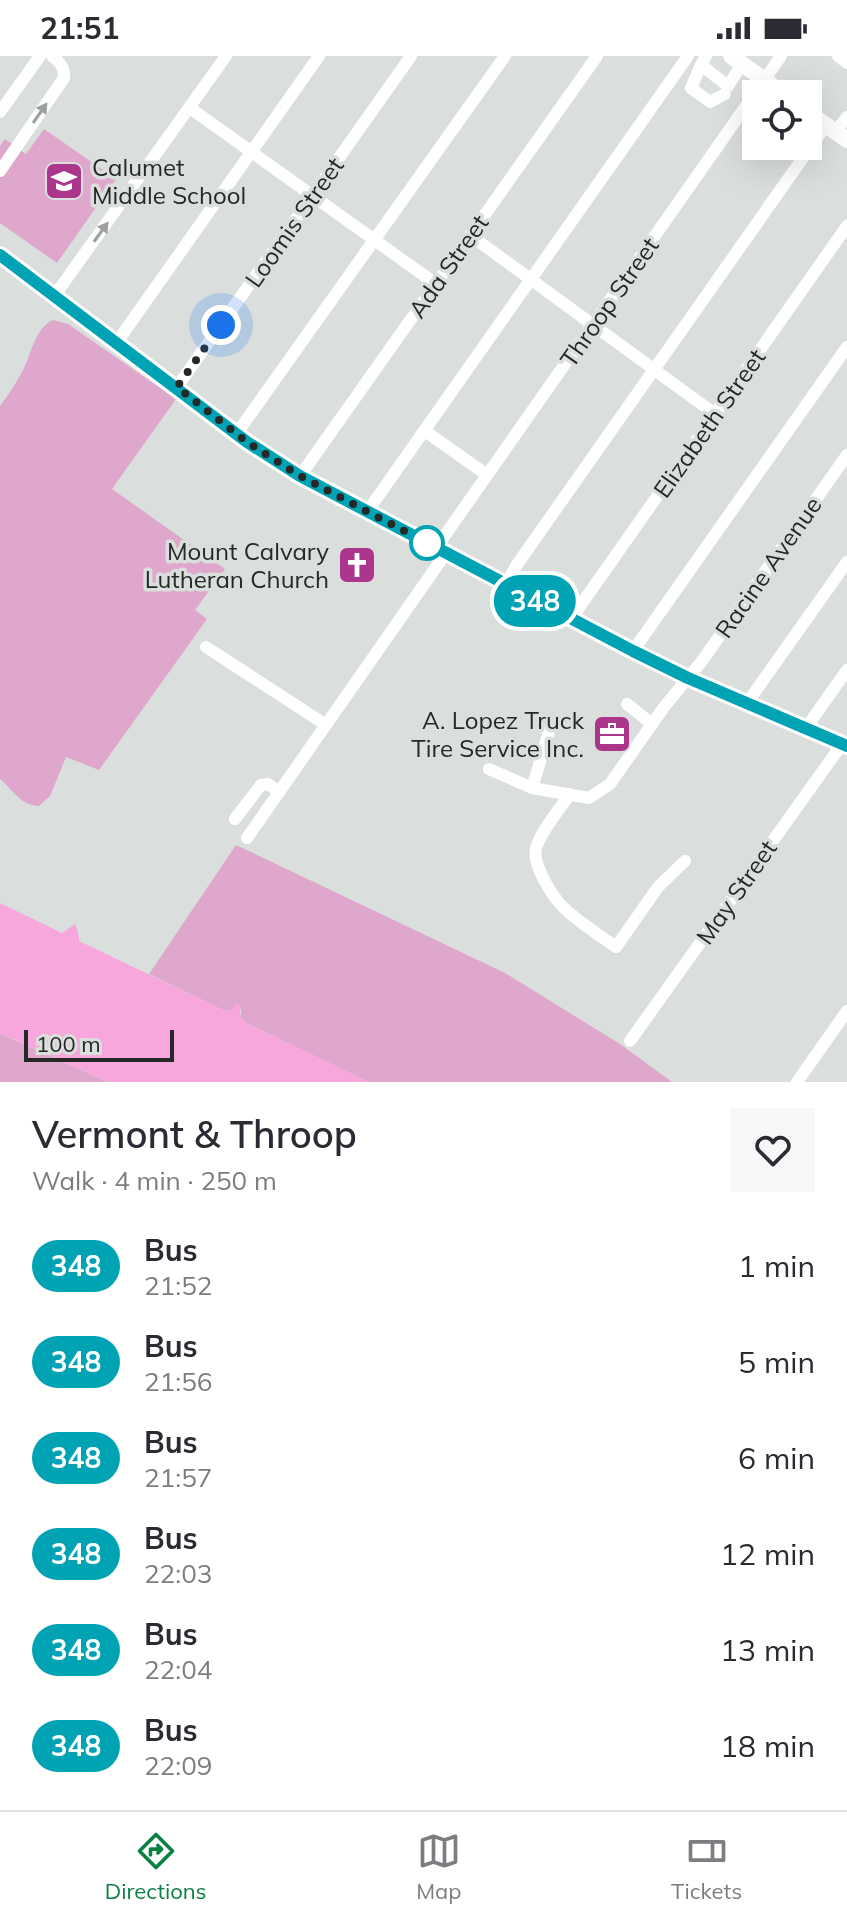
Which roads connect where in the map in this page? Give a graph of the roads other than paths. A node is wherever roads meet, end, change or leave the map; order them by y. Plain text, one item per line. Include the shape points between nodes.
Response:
1 (40, 56) edge
2 (52, 56) edge
3 (319, 56) edge
4 (411, 56) edge
5 (505, 56) edge
6 (688, 56) edge
7 (781, 56) edge
8 (838, 56) edge
9 (223, 57) edge
10 (593, 58) edge
11 (704, 60) edge
12 (736, 60) edge
13 (847, 63) edge
14 (764, 80) joint
15 (726, 90) junction
16 (742, 106) edge
17 (190, 108) junction
18 (742, 111) edge
19 (0, 112) edge
20 (847, 117) edge
21 (837, 132) edge
22 (251, 152) junction
23 (0, 171) edge
24 (313, 196) junction
25 (847, 226) edge
26 (470, 235) junction
27 (374, 240) junction
28 (0, 255) edge
29 (531, 281) junction
30 (436, 284) junction
31 (55, 295) junction
32 (592, 325) junction
33 (117, 342) junction
34 (847, 347) edge
35 (654, 370) junction
36 (177, 387) junction
37 (715, 414) junction
38 (425, 431) junction
39 (237, 433) junction
40 (847, 455) edge
41 (487, 475) junction
42 (300, 476) junction
43 (367, 512) junction
44 (441, 551) junction
45 (847, 562) edge
46 (506, 585) junction
47 (571, 619) junction
48 (206, 647) dead end
49 (633, 651) junction
50 (847, 670) edge
51 (688, 678) junction
52 (747, 703) junction
53 (627, 704) dead end
54 (652, 724) junction
55 (326, 725) junction
56 (551, 725) dead end
57 (806, 728) junction
58 (844, 745) edge
59 (489, 769) dead end
60 (532, 788) junction
61 (279, 792) junction
62 (570, 794) junction
63 (235, 819) dead end
64 (247, 838) dead end
65 (685, 861) dead end
66 (847, 1011) edge
67 (630, 1041) dead end
68 (797, 1082) edge

1 - 19 street
23 -> 2 street via 64,78 65,71
3 - 22 street
4 - 24 street, Loomis Street
5 - 27 street
6 - 29 street
7 - 14 street, Throop Street
8 - 13 street
9 - 17 street
10 - 26 street, Ada Street
11 - 15 street
11 - 15 street via 691,88 710,102
12 - 14 main road
12 - 15 street
15 - 16 street
17 - 22 street
31 -> 17 street
18 - 32 street, Throop Street
20 - 21 street
21 - 35 street
22 - 24 street
22 - 33 street
24 - 27 street
24 - 36 street, Loomis Street
25 - 37 street, Elizabeth Street
26 - 29 street
26 - 30 street, Ada Street
27 - 30 street
27 - 39 street
28 - 31 street
29 - 32 street
29 - 38 street
30 - 42 street, Ada Street
31 - 33 street
32 - 35 street
32 - 41 street, Throop Street
33 - 36 street
34 - 49 street
35 - 37 street
35 - 46 street
36 - 39 street
37 - 47 street, Elizabeth Street
38 - 41 street
38 - 43 street
39 - 42 street
40 - 51 street, Racine Avenue
41 - 44 street, Throop Street
42 - 43 street
43 - 44 street
44 - 46 street
44 - 55 street, Throop Street
45 - 52 street
46 - 47 street
47 - 49 street
48 - 55 street
49 - 51 street
50 - 57 street
51 - 52 street
51 - 54 street, Racine Avenue
52 - 57 street
53 - 54 street
54 - 62 street, Racine Avenue via 610,784 589,798
55 - 61 street, Throop Street
56 - 60 street
57 - 58 street
58 - 67 street, May Street
59 - 60 street
60 - 62 street
61 - 63 street via 261,785
61 - 64 street, Throop Street
62 - 65 street via 540,839 536,862 563,908 616,947 658,887
66 - 68 street

